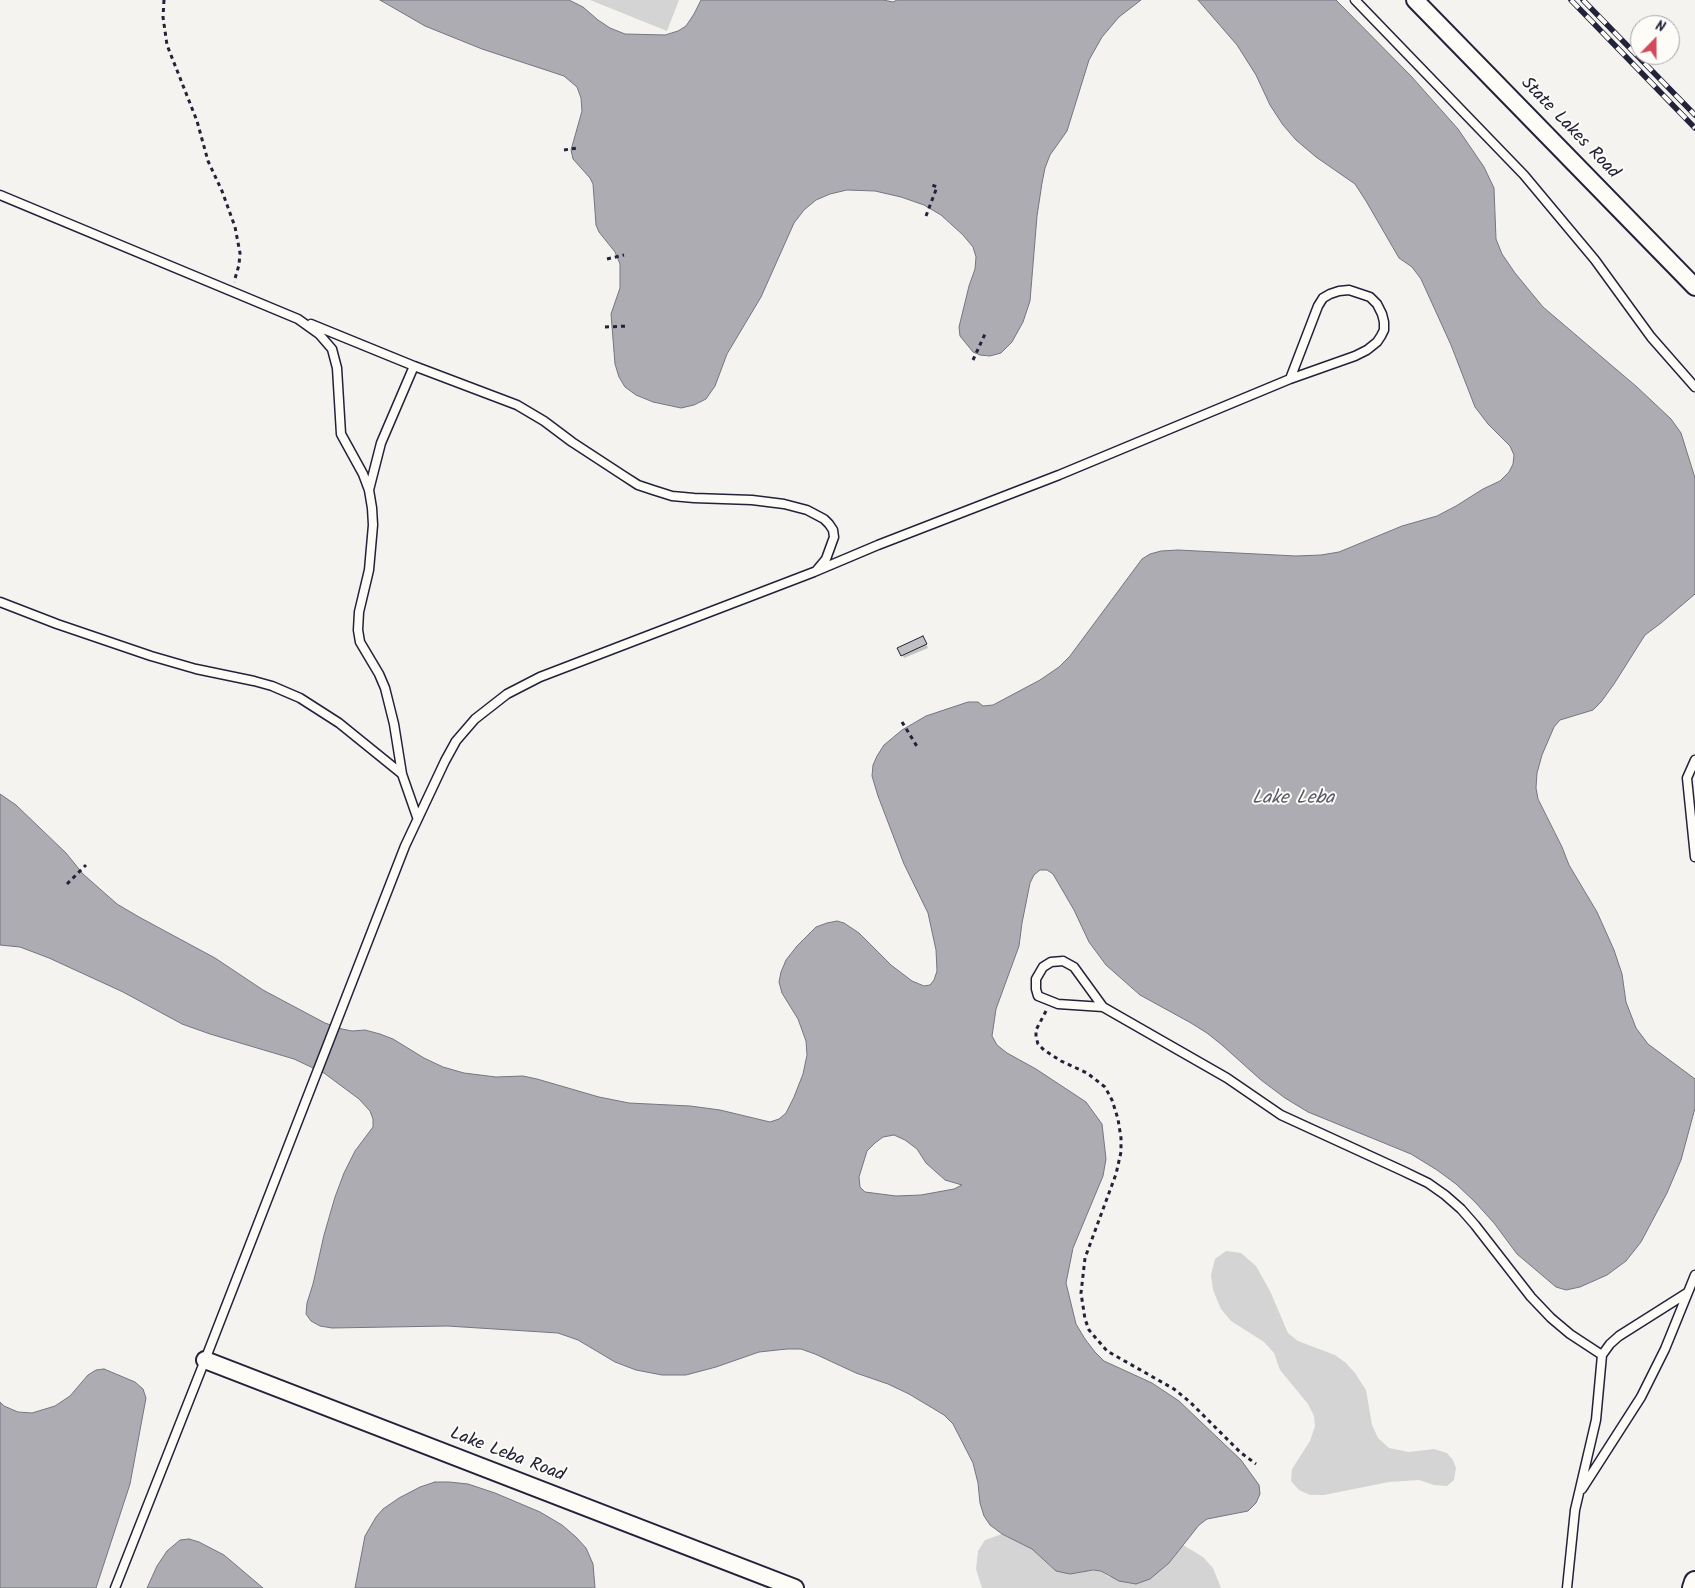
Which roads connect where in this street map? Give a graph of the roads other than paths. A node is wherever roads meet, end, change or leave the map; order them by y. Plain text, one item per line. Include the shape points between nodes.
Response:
1 (1355, 0) edge
2 (1415, 0) edge
3 (0, 195) edge
4 (1695, 287) edge
5 (298, 319) junction
6 (414, 366) junction
7 (1290, 378) junction
8 (1695, 387) edge
9 (369, 490) junction
10 (814, 572) junction
11 (0, 602) edge
12 (1695, 760) edge
13 (402, 774) junction
14 (417, 817) junction
15 (1695, 857) edge
16 (1103, 1008) junction
17 (1695, 1275) edge
18 (1687, 1293) junction
19 (1602, 1355) junction
20 (205, 1360) junction
21 (1578, 1494) junction
22 (1695, 1582) edge
23 (115, 1588) edge
24 (795, 1588) edge
25 (1567, 1588) edge
26 (1693, 1588) edge

1 - 8 lane via 1524,175
2 - 4 street, State Lakes Road
3 - 5 lane
5 - 6 lane
5 - 9 lane via 319,334 332,349 337,368 342,434
6 - 9 lane via 381,444
6 - 10 lane via 526,409 638,485 672,496 752,500 807,510 829,524 834,537 826,559
7 - 7 lane via 1355,356 1377,342 1384,330 1377,304 1370,297 1349,290 1339,290 1323,298
7 - 10 lane via 1059,475
9 - 13 lane via 372,547 358,630 360,642 385,688
10 - 14 lane via 547,674 507,694 481,714 456,741
11 - 13 lane via 152,656 285,691 339,723
12 - 15 lane via 1687,778 1687,789
13 - 14 lane
14 - 20 lane
16 - 16 lane via 1052,1002 1038,996 1036,979 1043,967 1051,962 1063,962 1074,967
16 - 19 lane via 1227,1078 1281,1115 1428,1183 1461,1209 1551,1318
17 - 18 lane
18 - 19 lane via 1625,1331
18 - 21 lane via 1641,1398
19 - 21 lane via 1596,1420
20 - 23 lane
20 - 24 street, Lake Leba Road
21 - 25 lane
22 - 26 street

